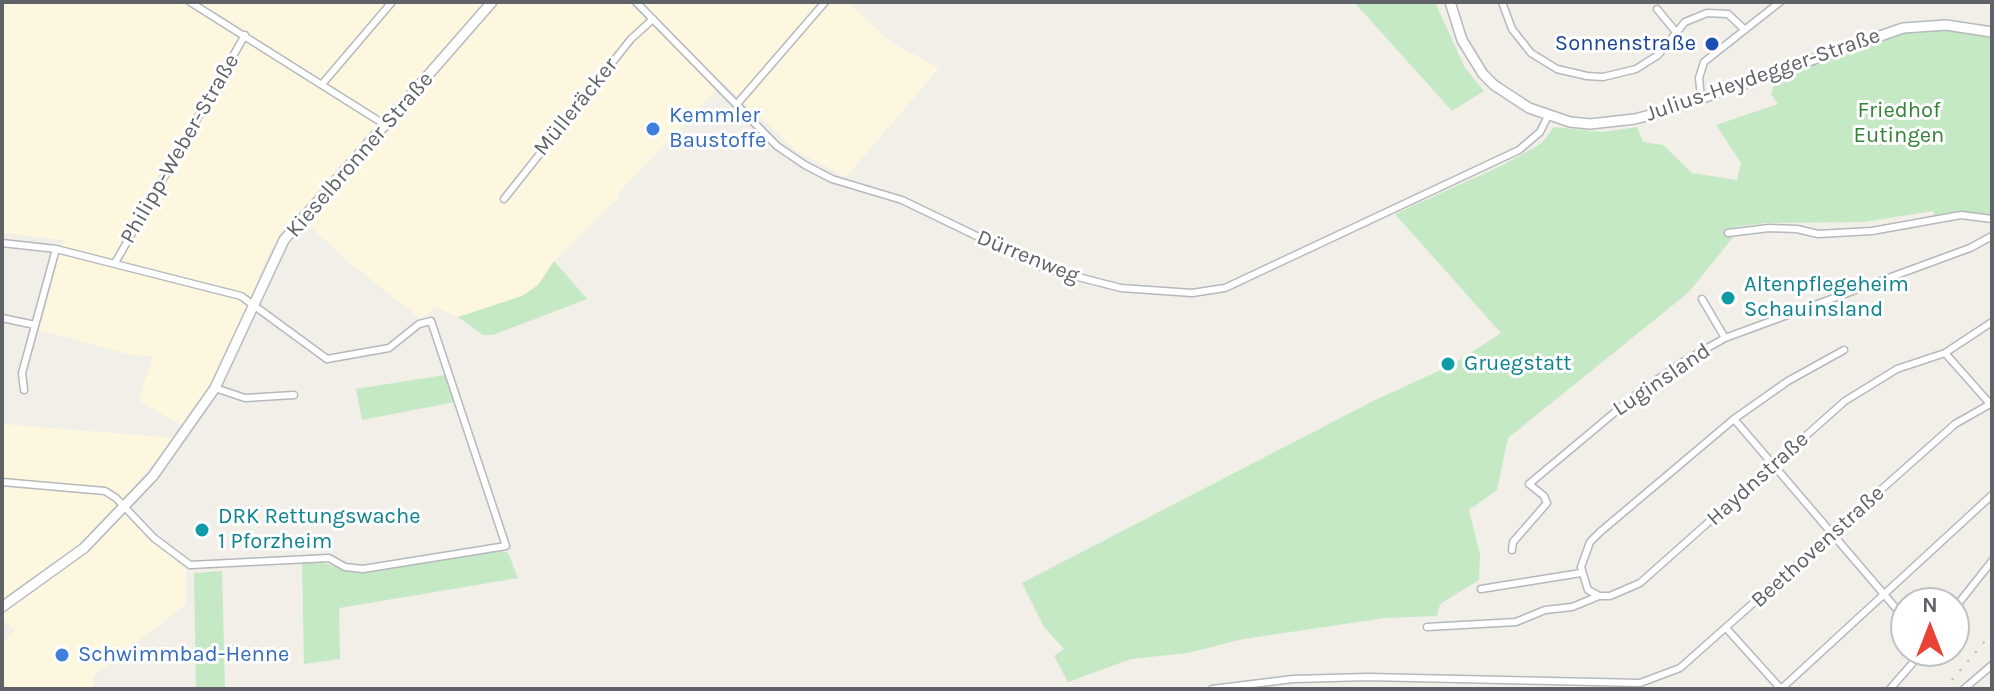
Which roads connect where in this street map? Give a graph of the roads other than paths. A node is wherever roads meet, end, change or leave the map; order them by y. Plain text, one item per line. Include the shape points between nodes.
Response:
1 (190, 2) edge
2 (392, 2) edge
3 (492, 2) edge
4 (636, 2) edge
5 (825, 2) edge
6 (1450, 2) edge
7 (1502, 2) edge
8 (1780, 2) edge
9 (1657, 9) dead end
10 (653, 19) junction
11 (1745, 30) junction
12 (1676, 32) junction
13 (1992, 32) edge
14 (245, 35) junction
15 (323, 83) junction
16 (1701, 98) junction
17 (737, 104) junction
18 (1548, 116) junction
19 (387, 126) junction
20 (504, 199) dead end
21 (1992, 219) edge
22 (1728, 233) dead end
23 (1992, 236) edge
24 (2, 243) edge
25 (56, 249) junction
26 (115, 263) junction
27 (1702, 299) dead end
28 (254, 305) junction
29 (2, 318) edge
30 (1992, 322) edge
31 (35, 325) junction
32 (1725, 338) junction
33 (1844, 350) dead end
34 (1945, 353) junction
35 (215, 388) junction
36 (24, 390) dead end
37 (294, 395) dead end
38 (1991, 405) edge
39 (1734, 419) junction
40 (1774, 465) junction
41 (2, 482) edge
42 (1992, 495) edge
43 (125, 508) junction
44 (1830, 534) junction
45 (1512, 550) dead end
46 (1992, 561) edge
47 (1581, 573) junction
48 (1481, 589) dead end
49 (1970, 589) edge
50 (1884, 595) junction
51 (1599, 596) junction
52 (1890, 602) edge
53 (2, 607) edge
54 (1427, 627) dead end
55 (1727, 629) junction
56 (1992, 665) edge
57 (1909, 667) edge
58 (1393, 678) junction
59 (1642, 686) edge
60 (1212, 689) edge
61 (1393, 689) edge
62 (1781, 689) edge
63 (1890, 689) edge
64 (1964, 689) edge

1 - 14 street
2 - 15 street
3 - 19 street, Kieselbronner Straße
4 - 10 street, Dürrenweg
5 - 17 street
6 - 18 street, Julius-Heydegger-Straße via 1462,40 1483,74 1509,97
7 - 12 street via 1512,29 1531,53 1557,69 1587,76 1636,69 1658,55
8 - 11 street
9 - 12 street
10 - 17 street, Dürrenweg
10 - 20 street, Mülleräcker via 631,39
11 - 12 street via 1739,21 1718,12 1696,16
11 - 16 street via 1704,62
13 - 16 street, Julius-Heydegger-Straße via 1946,25 1903,28
14 - 15 street
14 - 26 street, Philipp-Weber-Straße
15 - 19 street
16 - 18 street, Julius-Heydegger-Straße via 1612,123
17 - 18 street, Dürrenweg via 777,146 832,179 902,200 1043,268 1121,288 1192,293 1225,288 1519,150 1540,132
19 - 28 street, Kieselbronner Straße via 284,240
21 - 22 street via 1961,215 1872,231 1818,234 1769,228
23 - 32 street, Luginsland
24 - 25 street
25 - 26 street
25 - 31 street
26 - 28 street via 241,296
27 - 32 street
28 - 35 street, Kieselbronner Straße
28 - 43 street via 327,359 389,348 431,321 506,546 363,569 329,558 190,565
29 - 31 street
30 - 34 street, Haydnstraße
31 - 36 street via 22,373
32 - 45 street, Luginsland via 1639,392 1529,484 1547,503
33 - 39 street
34 - 38 street
34 - 40 street, Haydnstraße via 1897,369 1845,401
35 - 37 street via 245,398
35 - 43 street, Kieselbronner Straße
38 - 44 street, Beethovenstraße via 1955,424
39 - 40 street
39 - 47 street via 1590,542
40 - 44 street
40 - 51 street, Haydnstraße via 1640,583
41 - 43 street via 105,491
42 - 50 street
43 - 53 street, Kieselbronner Straße via 56,571
44 - 50 street
44 - 55 street, Beethovenstraße
46 - 49 street
47 - 48 street
47 - 51 street via 1588,590
50 - 52 street
50 - 62 street
51 - 54 street, Haydnstraße via 1516,622
55 - 59 street, Beethovenstraße via 1693,660
55 - 62 street
56 - 64 street
57 - 63 street
58 - 59 street
58 - 60 street via 1293,679
58 - 61 street

